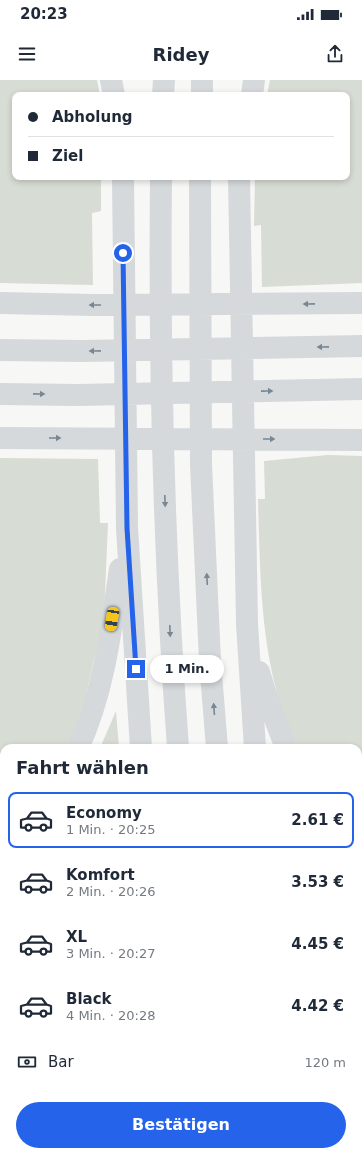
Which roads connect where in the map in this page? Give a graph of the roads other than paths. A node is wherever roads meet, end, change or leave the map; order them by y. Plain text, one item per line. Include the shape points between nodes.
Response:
1 (111, 80) edge
2 (125, 80) edge
3 (164, 80) edge
4 (202, 80) edge
5 (240, 80) edge
6 (254, 80) edge
7 (113, 92) edge
8 (125, 92) edge
9 (163, 92) edge
10 (202, 92) edge
11 (239, 92) edge
12 (252, 92) edge
13 (123, 180) edge
14 (161, 180) edge
15 (200, 180) edge
16 (239, 180) edge
17 (362, 302) edge
18 (0, 303) edge
19 (362, 346) edge
20 (0, 350) edge
21 (362, 389) edge
22 (0, 394) edge
23 (5, 439) edge
24 (362, 440) edge
25 (127, 528) junction
26 (247, 624) junction
27 (80, 744) edge
28 (141, 744) edge
29 (178, 744) edge
30 (216, 744) edge
31 (255, 744) edge
32 (284, 744) edge

1 - 7 highway
2 - 8 highway
3 - 9 highway
4 - 10 highway
5 - 11 highway
6 - 12 highway
13 - 25 highway
14 -> 29 highway via 164,462
30 -> 15 highway via 201,464
16 - 26 highway
17 -> 18 highway via 132,305
19 -> 20 highway
22 -> 21 highway via 78,395
23 -> 24 highway
25 - 27 highway via 105,665 89,725
25 - 28 highway
26 - 31 highway
26 - 32 highway via 266,696

